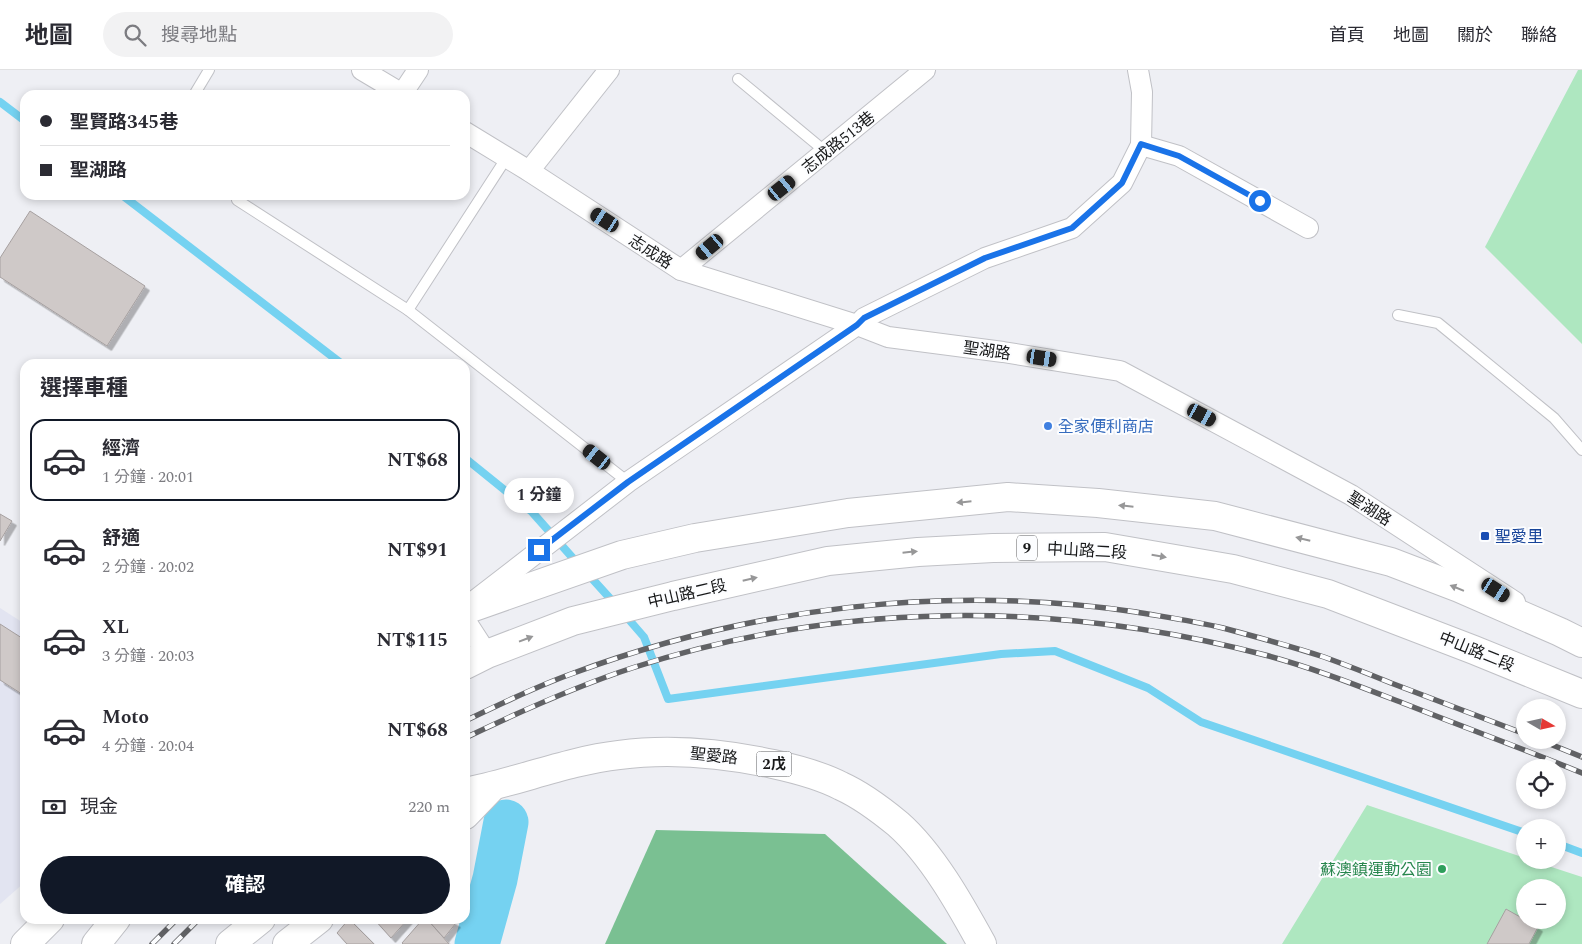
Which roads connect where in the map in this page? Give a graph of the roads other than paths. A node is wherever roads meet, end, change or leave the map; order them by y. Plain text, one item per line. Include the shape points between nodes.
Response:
1 (209, 70) edge
2 (362, 70) edge
3 (418, 70) edge
4 (609, 70) edge
5 (925, 70) edge
6 (1138, 70) edge
7 (738, 79) dead end
8 (197, 90) edge
9 (396, 90) edge
10 (406, 90) edge
11 (470, 135) edge
12 (1141, 144) junction
13 (826, 152) junction
14 (506, 157) junction
15 (529, 171) junction
16 (237, 200) dead end
17 (1308, 228) dead end
18 (681, 270) junction
19 (408, 310) junction
20 (1398, 315) dead end
21 (857, 325) junction
22 (1582, 450) edge
23 (628, 482) junction
24 (470, 605) edge
25 (470, 607) edge
26 (1571, 637) edge
27 (470, 638) edge
28 (476, 660) edge
29 (1582, 694) edge
30 (492, 787) junction
31 (470, 791) edge
32 (470, 810) edge
33 (45, 924) edge
34 (63, 924) edge
35 (113, 924) edge
36 (115, 924) edge
37 (255, 924) edge
38 (313, 924) edge
39 (314, 924) edge
40 (24, 944) edge
41 (52, 944) edge
42 (96, 944) edge
43 (108, 944) edge
44 (230, 944) edge
45 (288, 944) edge
46 (296, 944) edge
47 (982, 944) edge

1 - 8 lane
2 - 9 street
3 - 10 street
4 - 15 street
5 - 13 street, 志成路513巷
6 - 12 street via 1142,92
7 - 13 lane
11 - 14 street, 志成路
12 - 17 street via 1179,156
12 - 21 street via 1122,183 1072,228 985,258 864,318
13 - 18 street, 志成路513巷
14 - 15 street, 志成路
14 - 19 lane
15 - 18 street, 志成路
16 - 19 lane
18 - 21 street, 志成路
19 - 23 lane
20 - 22 lane via 1438,323 1554,418
21 - 23 street
21 - 26 street, 聖湖路 via 888,337 1120,371 1351,495
23 - 24 street
26 -> 25 main road via 1391,562 1215,516 1098,503 1008,498 848,513 695,538 622,556
27 - 28 street
28 -> 29 main road, 中山路二段 / 9 via 573,621 828,561 993,548 1105,548 1233,569 1328,594
30 - 31 main road, 聖愛路 / 2戊
30 - 32 main road, 聖愛路 / 2戊
30 - 47 main road, 聖愛路 / 2戊 via 556,768 618,755 663,751 711,753 801,770 842,786 899,825 926,855 958,901
33 - 40 main road
34 - 41 main road
35 - 42 main road
36 - 43 main road
37 - 44 main road
38 - 45 main road
39 - 46 main road

